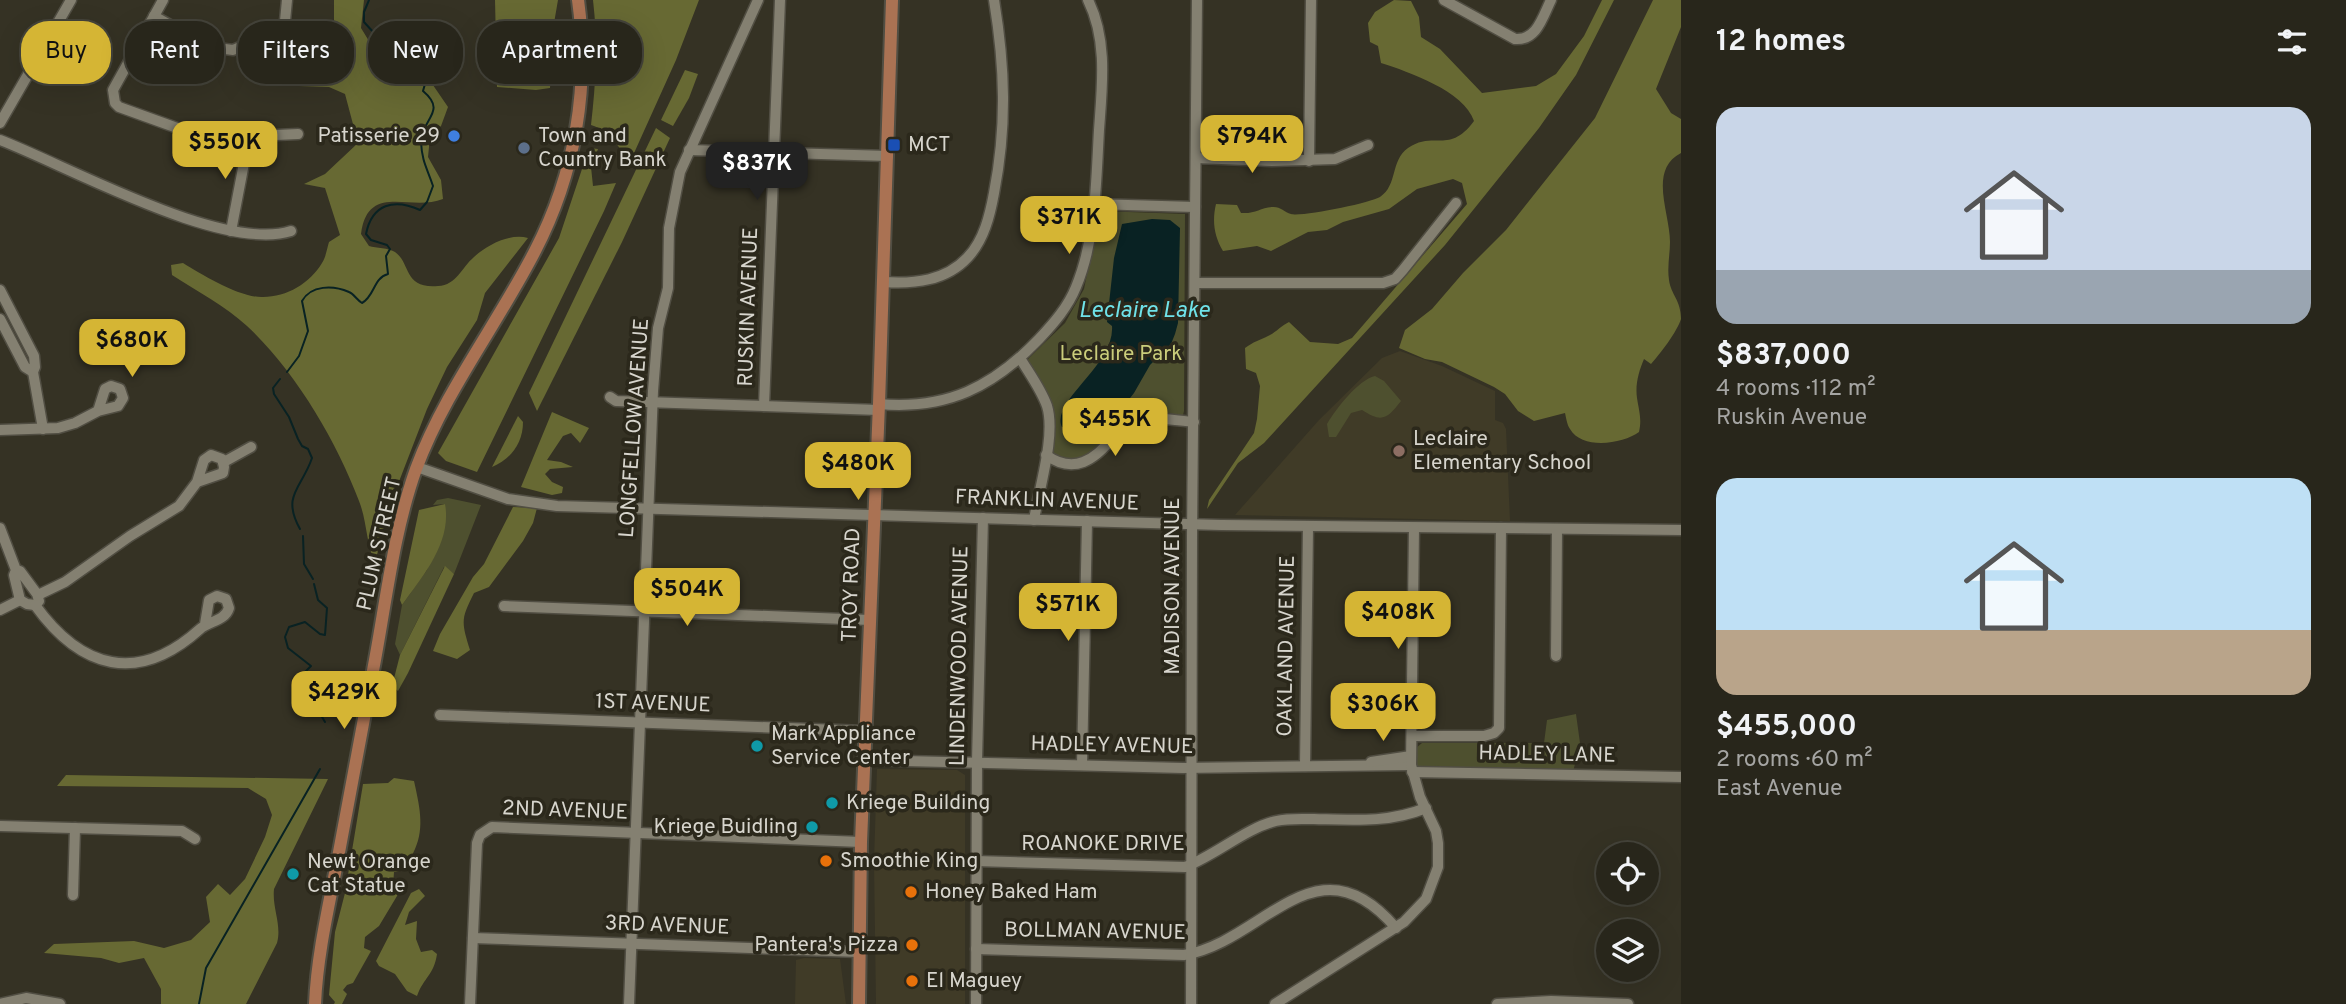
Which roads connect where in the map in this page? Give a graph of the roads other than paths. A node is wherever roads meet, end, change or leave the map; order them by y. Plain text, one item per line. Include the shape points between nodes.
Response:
1 (71, 0) edge
2 (163, 0) edge
3 (287, 0) edge
4 (578, 0) edge
5 (758, 0) edge
6 (780, 0) edge
7 (892, 0) edge
8 (995, 0) edge
9 (1088, 0) edge
10 (1196, 0) edge
11 (1311, 0) edge
12 (1444, 0) edge
13 (1551, 0) edge
14 (154, 16) junction
15 (0, 123) edge
16 (298, 134) dead end
17 (249, 137) junction
18 (0, 140) edge
19 (1368, 145) dead end
20 (689, 150) junction
21 (774, 152) junction
22 (888, 156) junction
23 (1196, 158) junction
24 (1309, 161) junction
25 (1456, 203) dead end
26 (1094, 204) junction
27 (1195, 207) junction
28 (231, 231) junction
29 (291, 231) dead end
30 (884, 282) junction
31 (1195, 283) junction
32 (0, 290) edge
33 (0, 319) edge
34 (1020, 358) junction
35 (33, 372) junction
36 (610, 397) dead end
37 (653, 402) junction
38 (764, 406) junction
39 (879, 407) junction
40 (98, 411) dead end
41 (1194, 422) junction
42 (43, 429) junction
43 (0, 430) edge
44 (251, 447) dead end
45 (1046, 455) junction
46 (224, 462) junction
47 (417, 467) junction
48 (197, 482) junction
49 (648, 509) junction
50 (874, 515) junction
51 (983, 518) junction
52 (1034, 520) junction
53 (1087, 521) junction
54 (1193, 524) junction
55 (1308, 527) junction
56 (0, 528) edge
57 (1415, 528) junction
58 (1502, 528) junction
59 (1557, 529) junction
60 (1681, 530) edge
61 (16, 570) junction
62 (20, 600) junction
63 (36, 600) junction
64 (504, 606) dead end
65 (0, 610) edge
66 (645, 612) junction
67 (870, 620) junction
68 (205, 624) dead end
69 (1556, 656) dead end
70 (440, 715) dead end
71 (640, 722) junction
72 (865, 731) junction
73 (1412, 736) junction
74 (864, 760) junction
75 (977, 761) junction
76 (1411, 764) junction
77 (1082, 765) junction
78 (1305, 766) junction
79 (1192, 767) junction
80 (1681, 776) edge
81 (1426, 808) junction
82 (0, 826) edge
83 (75, 828) junction
84 (636, 833) junction
85 (195, 839) dead end
86 (861, 842) junction
87 (976, 861) junction
88 (1192, 865) junction
89 (73, 895) dead end
90 (1396, 928) junction
91 (473, 938) junction
92 (631, 944) junction
93 (976, 949) junction
94 (859, 952) junction
95 (1192, 954) junction
96 (1579, 1002) edge
97 (0, 1004) edge
98 (60, 1004) edge
99 (315, 1004) edge
100 (470, 1004) edge
101 (629, 1004) edge
102 (859, 1004) edge
103 (976, 1004) edge
104 (1191, 1004) edge
105 (1275, 1004) edge
106 (1497, 1004) edge
107 (1628, 1004) edge

1 - 15 street
2 - 14 street
3 - 14 street via 285,21 277,31 233,50 209,47
4 - 47 main road, PLUM STREET via 581,91 564,184 535,251 443,409
5 - 20 street, LONGFELLOW AVENUE
6 - 21 street, RUSKIN AVENUE
7 - 22 main road, TROY ROAD
8 - 30 street via 1004,124 982,237 968,257 940,276 919,282
9 - 26 street via 1099,31 1102,59
10 - 23 street, MADISON AVENUE
11 - 24 street
12 - 13 street via 1523,40 1533,35
14 - 17 street via 113,90 115,103 195,135
16 - 17 street
17 - 28 street
18 - 28 street via 191,220
19 - 24 street via 1335,159
20 - 21 street
20 - 37 street, LONGFELLOW AVENUE via 670,220 669,276 658,328
21 - 22 street
21 - 38 street, RUSKIN AVENUE
22 - 30 main road, TROY ROAD
23 - 24 street
23 - 27 street, MADISON AVENUE
25 - 31 street via 1404,270 1382,283
26 - 27 street
26 - 34 street via 1081,272 1070,299
27 - 31 street, MADISON AVENUE
28 - 29 street via 277,236
30 - 39 main road, TROY ROAD
31 - 41 street, MADISON AVENUE
32 - 35 street via 32,350
33 - 35 street via 25,367
34 - 39 street via 960,396 924,405
34 - 45 street via 1048,409 1051,428
35 - 42 street
36 - 37 street
37 - 38 street
37 - 49 street, LONGFELLOW AVENUE
38 - 39 street
39 - 50 main road, TROY ROAD
40 - 42 street via 68,426
41 - 45 street via 1131,420 1078,465 1062,465
41 - 54 street, MADISON AVENUE
42 - 43 street
44 - 46 street
45 - 52 street
46 - 48 street via 223,473
46 - 48 street via 218,456 206,458
47 - 49 street, FRANKLIN AVENUE via 521,502
47 - 99 main road, PLUM STREET via 398,533
48 - 63 street via 179,506
49 - 50 street, FRANKLIN AVENUE
49 - 66 street, LONGFELLOW AVENUE
50 - 51 street, FRANKLIN AVENUE
50 - 67 main road, TROY ROAD
51 - 52 street, FRANKLIN AVENUE
51 - 75 street, LINDENWOOD AVENUE
52 - 53 street, FRANKLIN AVENUE
53 - 54 street, FRANKLIN AVENUE
53 - 77 street
54 - 55 street, FRANKLIN AVENUE
54 - 79 street, MADISON AVENUE
55 - 57 street, FRANKLIN AVENUE
55 - 78 street, OAKLAND AVENUE
56 - 61 street
57 - 58 street, FRANKLIN AVENUE
57 - 73 street
58 - 59 street, FRANKLIN AVENUE
58 - 73 street via 1499,728 1490,735
59 - 60 street, FRANKLIN AVENUE
59 - 69 street
61 - 62 street
61 - 63 street
62 - 63 street via 27,604
62 - 65 street
63 - 68 street via 50,625 74,647 97,659 119,663 166,653
64 - 66 street
66 - 67 street
66 - 71 street, LONGFELLOW AVENUE
67 - 72 main road, TROY ROAD
70 - 71 street, 1ST AVENUE
71 - 72 street, 1ST AVENUE
71 - 84 street, LONGFELLOW AVENUE
72 - 74 main road, TROY ROAD
73 - 76 street
74 - 75 street, HADLEY AVENUE
74 - 86 main road, TROY ROAD
75 - 77 street, HADLEY AVENUE
75 - 87 street, LINDENWOOD AVENUE
76 - 78 street, HADLEY AVENUE
76 - 80 street, HADLEY LANE
76 - 81 street
77 - 79 street, HADLEY AVENUE
78 - 79 street, HADLEY AVENUE
79 - 88 street, MADISON AVENUE
81 - 88 street, ROANOKE DRIVE via 1384,820 1275,821
81 - 90 street via 1438,843 1435,877 1419,908
82 - 83 street
83 - 85 street via 182,831
83 - 89 street
84 - 86 street, 2ND AVENUE
84 - 91 street, 2ND AVENUE via 496,826 486,830 477,844
84 - 92 street, LONGFELLOW AVENUE
86 - 94 main road, TROY ROAD
87 - 88 street, ROANOKE DRIVE
87 - 93 street, LINDENWOOD AVENUE
88 - 95 street, MADISON AVENUE
90 - 95 street, BOLLMAN AVENUE via 1362,898 1317,891 1295,898 1210,949
90 - 105 street
91 - 92 street, 3RD AVENUE
91 - 100 street
92 - 94 street, 3RD AVENUE
92 - 101 street, LONGFELLOW AVENUE
93 - 95 street, BOLLMAN AVENUE
93 - 103 street, LINDENWOOD AVENUE
94 - 102 main road, TROY ROAD
95 - 104 street, MADISON AVENUE
96 - 106 street
96 - 107 street
97 - 98 street via 26,998

